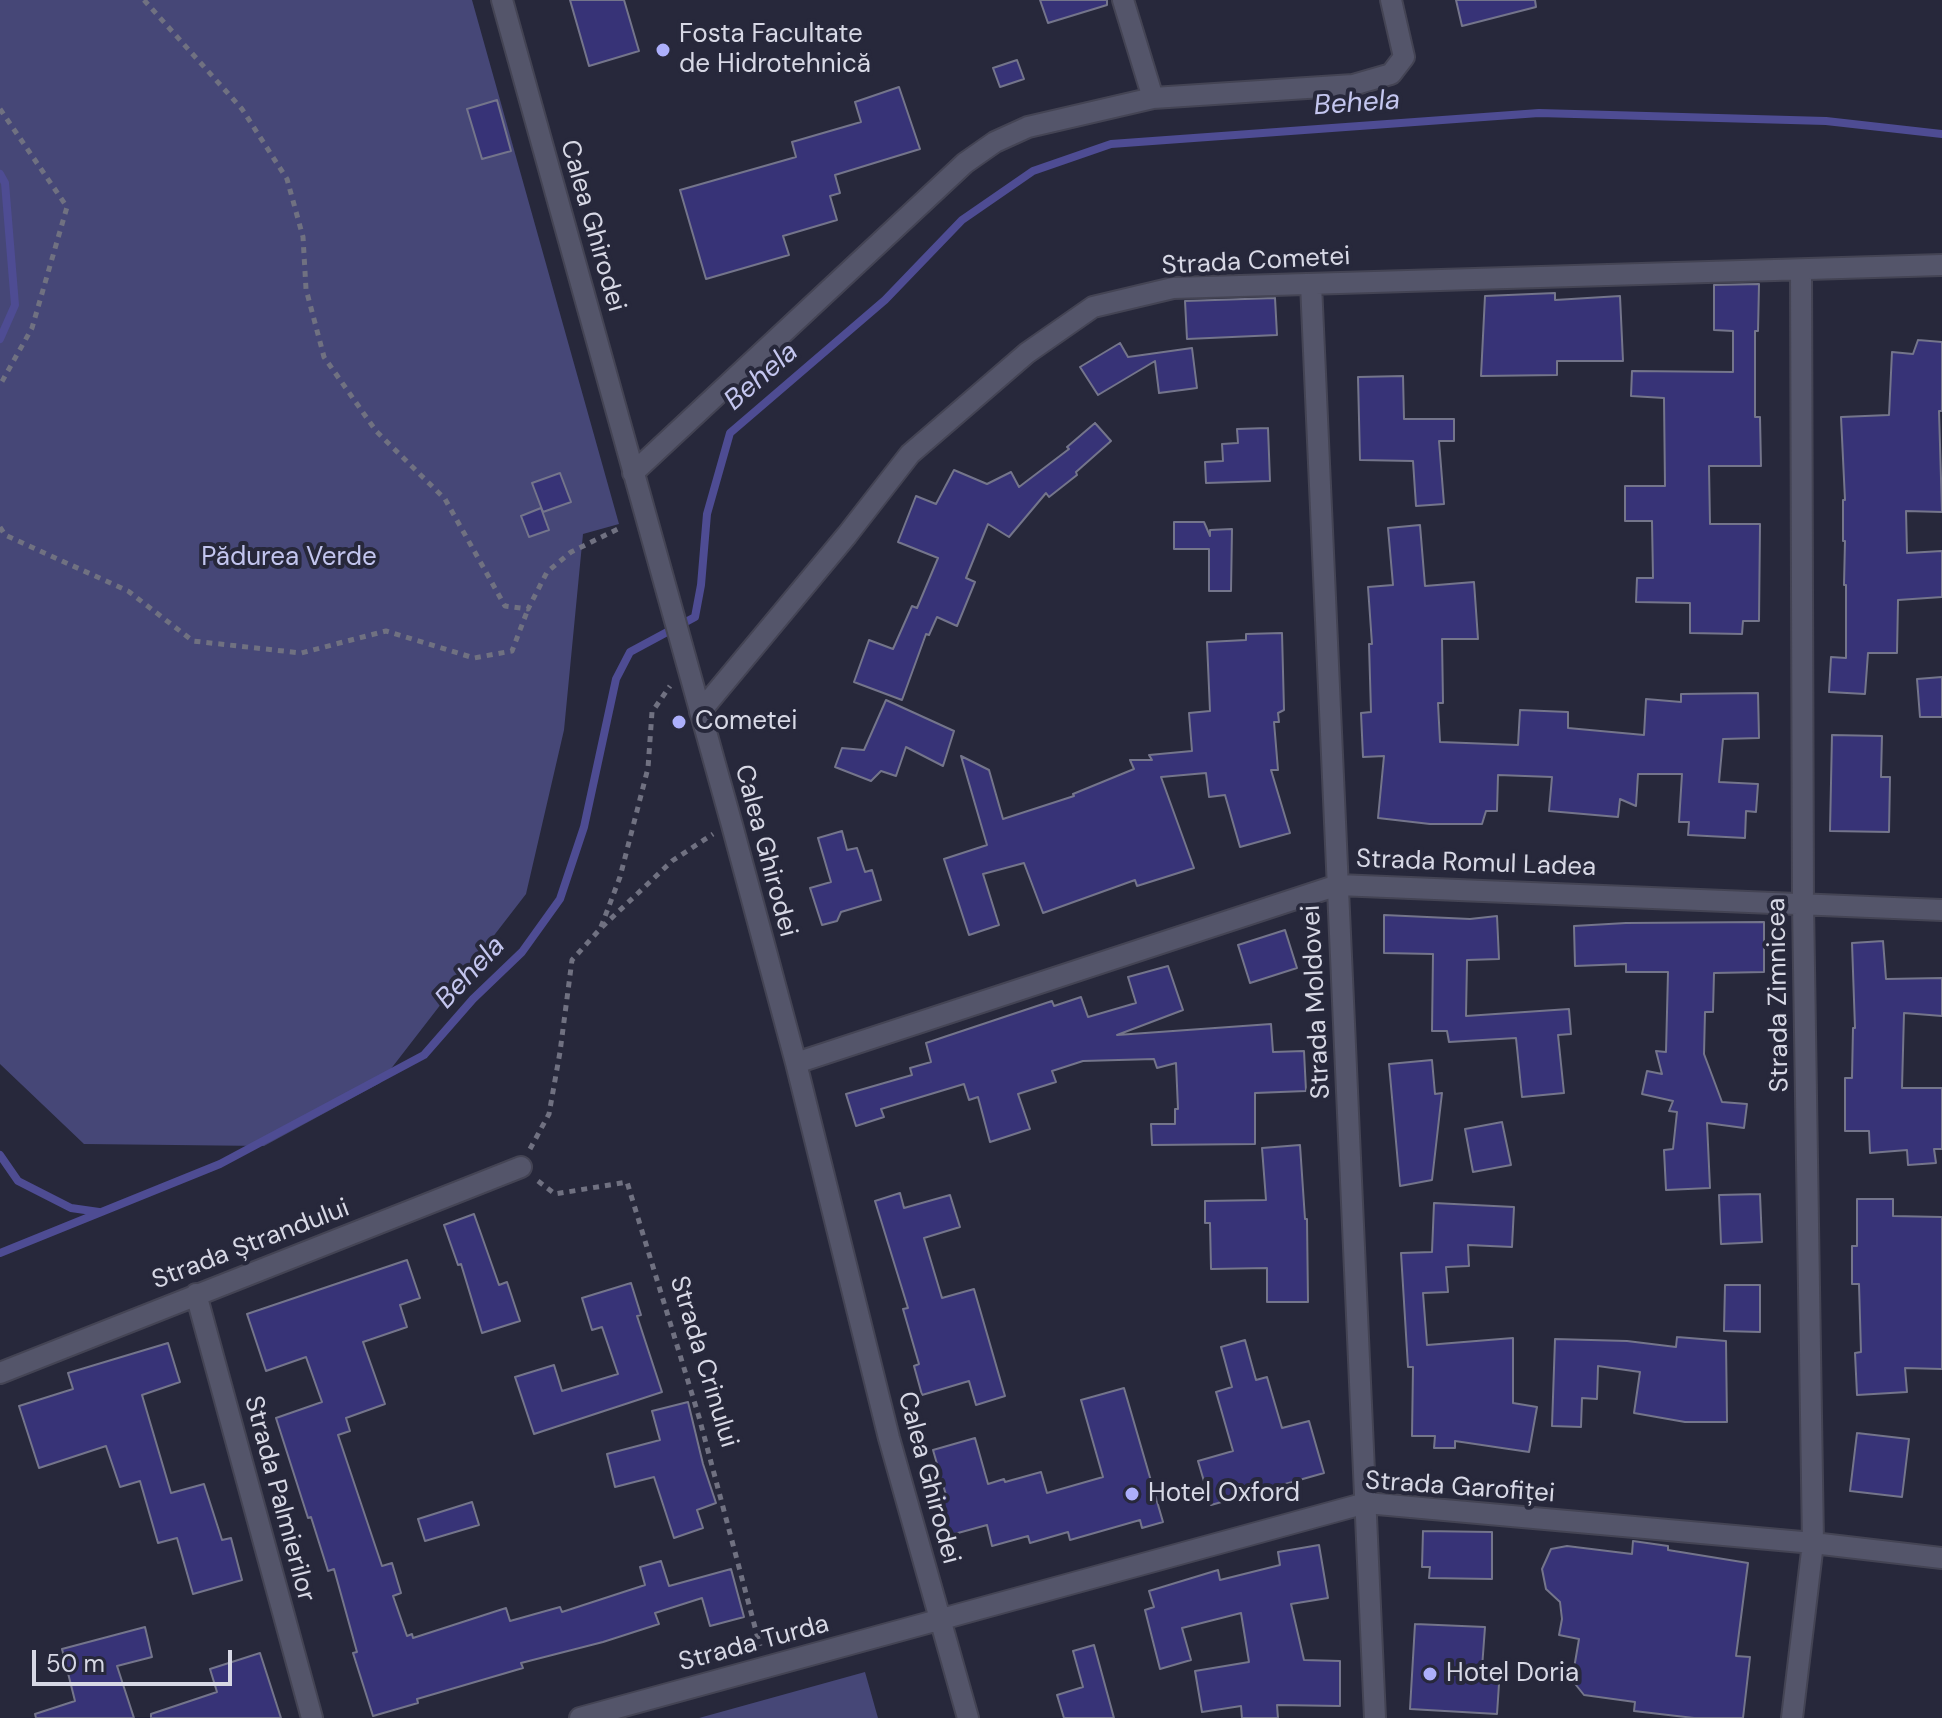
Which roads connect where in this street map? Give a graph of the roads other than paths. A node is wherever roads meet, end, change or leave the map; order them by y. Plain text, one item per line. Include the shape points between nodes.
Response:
1 (502, 0) edge
2 (1123, 0) edge
3 (1391, 0) edge
4 (1153, 98) junction
5 (1942, 265) edge
6 (1801, 270) junction
7 (1311, 284) junction
8 (633, 473) junction
9 (700, 712) junction
10 (1338, 885) junction
11 (1803, 904) junction
12 (1942, 910) edge
13 (796, 1063) junction
14 (521, 1167) road end
15 (196, 1294) junction
16 (0, 1373) edge
17 (1366, 1503) junction
18 (1813, 1543) junction
19 (1942, 1558) edge
20 (940, 1621) junction
21 (312, 1718) edge
22 (580, 1718) edge
23 (968, 1718) edge
24 (1375, 1718) edge
25 (1792, 1718) edge

1 - 8 street, Calea Ghirodei
2 - 4 street
3 - 4 street via 1404,57 1391,74 1353,85
4 - 8 street via 1028,127 965,163
5 - 6 street, Strada Cometei
6 - 7 street, Strada Cometei
6 - 11 street, Strada Zimnicea
7 - 9 street, Strada Cometei via 1173,288 1093,307 1027,353 910,454
7 - 10 street, Strada Moldovei
8 - 9 street, Calea Ghirodei
9 - 13 street, Calea Ghirodei
10 - 11 street, Strada Romul Ladea
10 - 13 street, Strada Romul Ladea
10 - 17 street, Strada Moldovei
11 - 12 street, Strada Romul Ladea
11 - 18 street, Strada Zimnicea
13 - 20 street, Calea Ghirodei
14 - 15 street, Strada Ștrandului
15 - 16 street, Strada Ștrandului
15 - 21 street, Strada Palmierilor
17 - 18 street, Strada Garofiței
17 - 20 street, Strada Garofiței
17 - 24 street, Strada Moldovei
18 - 19 street, Strada Garofiței
18 - 25 street, Strada Zimnicea
20 - 22 street, Strada Turda
20 - 23 street, Calea Ghirodei

